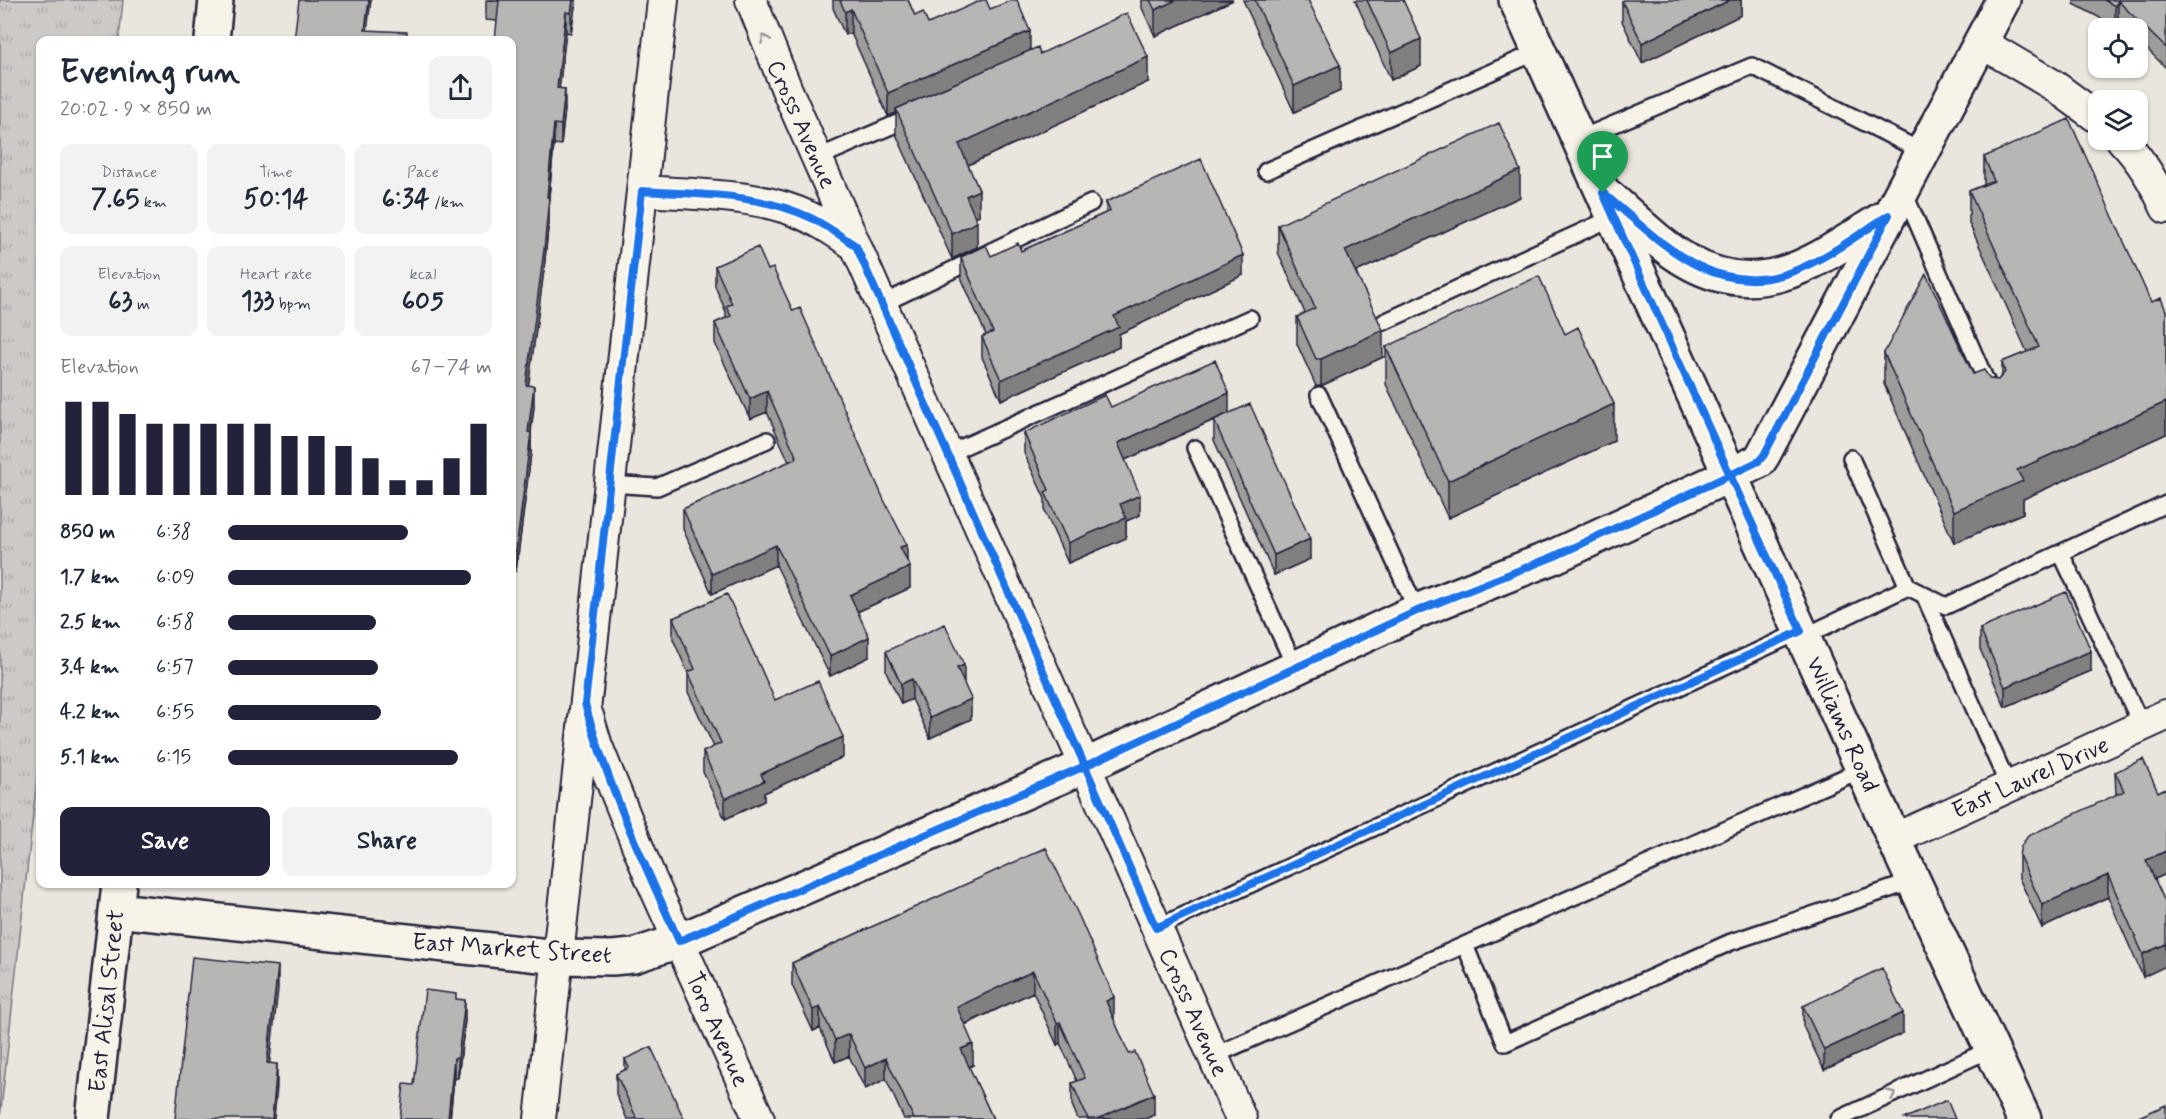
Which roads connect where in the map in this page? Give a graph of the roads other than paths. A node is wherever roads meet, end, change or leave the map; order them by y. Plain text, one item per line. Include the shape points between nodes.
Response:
1 (216, 0) edge
2 (663, 0) edge
3 (751, 0) edge
4 (1516, 0) edge
5 (2003, 0) edge
6 (212, 36) edge
7 (1980, 42) junction
8 (1539, 51) junction
9 (2088, 111) edge
10 (924, 112) edge
11 (1579, 139) junction
12 (2132, 150) edge
13 (1923, 152) junction
14 (817, 158) junction
15 (1266, 171) dead end
16 (642, 191) junction
17 (1090, 202) dead end
18 (1896, 202) junction
19 (1609, 205) junction
20 (2166, 208) edge
21 (856, 246) junction
22 (882, 304) junction
23 (1250, 318) dead end
24 (1384, 322) dead end
25 (1319, 395) dead end
26 (1995, 402) edge
27 (767, 440) dead end
28 (1195, 448) dead end
29 (947, 454) junction
30 (1851, 458) dead end
31 (1730, 475) junction
32 (609, 484) junction
33 (2166, 504) edge
34 (2061, 553) junction
35 (1908, 587) junction
36 (1924, 595) junction
37 (1417, 611) junction
38 (1802, 634) junction
39 (1295, 667) junction
40 (585, 704) junction
41 (2154, 720) edge
42 (1085, 766) junction
43 (1863, 769) junction
44 (2009, 787) junction
45 (1894, 839) junction
46 (1914, 881) junction
47 (118, 897) edge
48 (1156, 928) junction
49 (679, 941) junction
50 (1464, 945) junction
51 (558, 957) junction
52 (1991, 1049) junction
53 (1213, 1056) junction
54 (93, 1119) edge
55 (540, 1119) edge
56 (759, 1119) edge
57 (1241, 1119) edge
58 (1839, 1119) edge
59 (2024, 1119) edge

1 - 6 main road
2 - 16 street
14 -> 3 street, Cross Avenue
4 - 8 main road, Williams Road
5 - 7 main road, East Market Street
7 - 9 street
7 - 13 main road, East Market Street
8 - 11 main road, Williams Road
8 - 15 lane
10 - 14 lane
11 - 13 lane via 1752,66
11 - 19 main road, Williams Road
12 - 20 street via 2152,178
13 - 18 main road, East Market Street
14 - 21 street, Cross Avenue
16 - 21 street, Cross Avenue via 714,196 789,209 828,227
16 - 32 street
17 - 22 lane
18 - 19 main road via 1814,262 1756,280 1708,271 1686,261
18 - 26 lane
18 - 31 main road, East Market Street via 1764,455
19 - 24 lane
19 - 31 main road, Williams Road
21 - 22 street, Cross Avenue
22 - 29 street, Cross Avenue
23 - 29 lane
25 - 37 lane
27 - 32 lane via 657,487
28 - 39 lane
29 - 42 street, Cross Avenue
30 - 35 lane
31 - 37 main road, East Market Street via 1555,556
31 - 38 main road, Williams Road
32 - 40 street
33 - 34 lane
34 - 36 lane via 1946,606
34 - 41 lane
35 - 36 lane
35 - 38 lane
36 - 44 lane
37 - 39 main road, East Market Street
38 - 43 main road, Williams Road
38 - 48 lane
39 - 42 main road, East Market Street
40 - 49 street, Toro Avenue via 597,747
40 - 51 street
41 - 44 street, East Laurel Drive
42 - 48 street, Cross Avenue
42 - 49 main road, East Market Street
43 - 45 main road, Williams Road
43 - 50 lane
44 - 45 street, East Laurel Drive
45 - 46 main road, Williams Road
46 - 50 lane via 1731,942 1505,1043
46 - 52 main road, Williams Road
47 - 51 main road, East Market Street
47 - 54 main road, East Alisal Street
48 - 53 street, Cross Avenue
49 - 51 main road, East Market Street via 633,956
49 - 56 street, Toro Avenue
50 - 53 lane
51 - 55 street
58 -> 52 lane
52 - 59 main road, Williams Road
53 - 57 street, Cross Avenue

